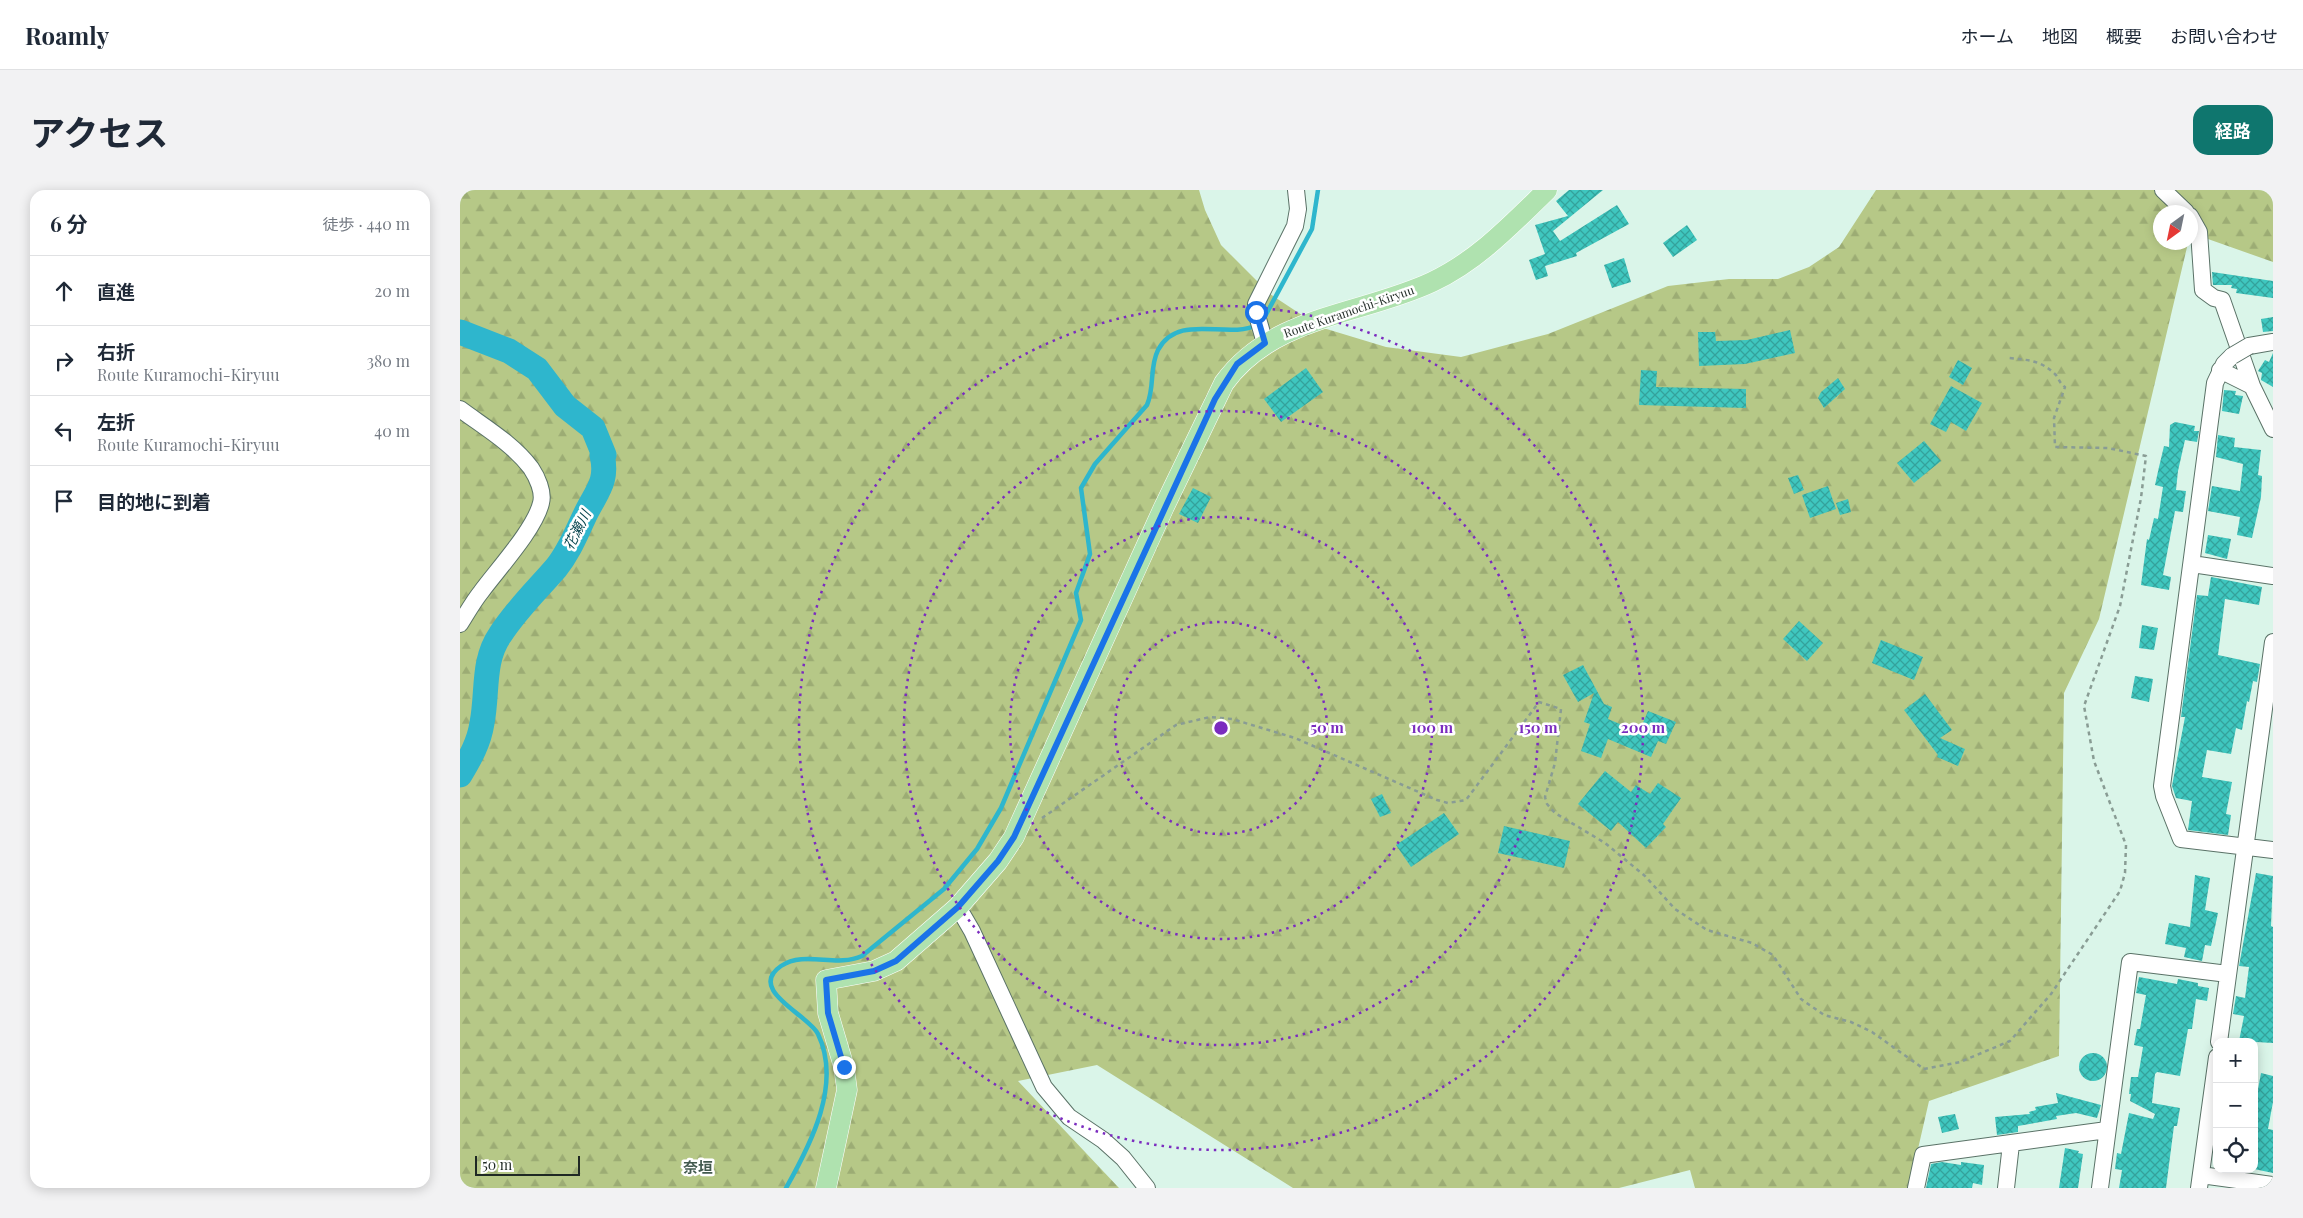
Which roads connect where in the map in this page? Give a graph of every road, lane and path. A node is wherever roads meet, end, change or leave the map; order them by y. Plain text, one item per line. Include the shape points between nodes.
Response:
1 (1296, 190) edge
2 (1547, 190) edge
3 (2163, 190) edge
4 (2179, 205) edge
5 (2198, 230) edge
6 (1264, 339) junction
7 (2273, 342) edge
8 (2009, 358) dead end
9 (2220, 370) junction
10 (2252, 386) junction
11 (460, 409) edge
12 (2273, 429) edge
13 (2192, 564) junction
14 (2273, 576) edge
15 (460, 624) edge
16 (2273, 642) edge
17 (1038, 820) dead end
18 (2245, 847) junction
19 (2273, 850) edge
20 (958, 907) junction
21 (2228, 974) junction
22 (2220, 1038) edge
23 (2213, 1083) edge
24 (2107, 1130) junction
25 (2011, 1144) junction
26 (2200, 1181) edge
27 (2273, 1185) edge
28 (826, 1188) edge
29 (1147, 1188) edge
30 (1916, 1188) edge
31 (2006, 1188) edge
32 (2100, 1188) edge

1 - 6 street via 1297,218 1259,295 1256,312
2 - 6 main road, Route Kuramochi-Kiryuu via 1480,253 1433,282
3 - 4 street
5 - 10 street via 2203,290 2222,300
6 - 20 main road, Route Kuramochi-Kiryuu via 1237,364 1215,399 1014,837
7 - 9 street, bridge via 2249,346 2232,356
8 - 17 path via 2033,360 2057,375 2065,387 2054,418 2055,447 2108,448 2146,456 2120,606 2084,706 2094,761 2126,845 2125,873 2120,891 2051,994 2010,1041 1960,1062 1924,1069 1872,1032 1824,1015 1801,999 1773,955 1752,943 1707,930 1675,909 1645,876 1605,843 1555,813 1546,804 1561,709 1538,702 1466,800 1448,803 1437,800 1295,738 1232,719 1210,717 1176,725
9 - 10 street
9 - 13 street via 2215,383
10 - 12 street
11 - 15 street via 517,451 540,485 542,502 535,518
13 - 14 street
13 - 18 street via 2162,775 2164,796 2181,839
16 - 18 street
18 - 19 street
18 - 21 street
20 - 28 main road, Route Kuramochi-Kiryuu via 934,930 885,967 857,976 826,980 828,1013 844,1067 847,1090
20 - 29 street via 1044,1087 1069,1117 1123,1158
21 - 22 street
21 - 24 street via 2130,962
23 - 26 street
24 - 25 street
24 - 32 street
25 - 30 street via 1923,1154
25 - 31 street
26 - 27 street

